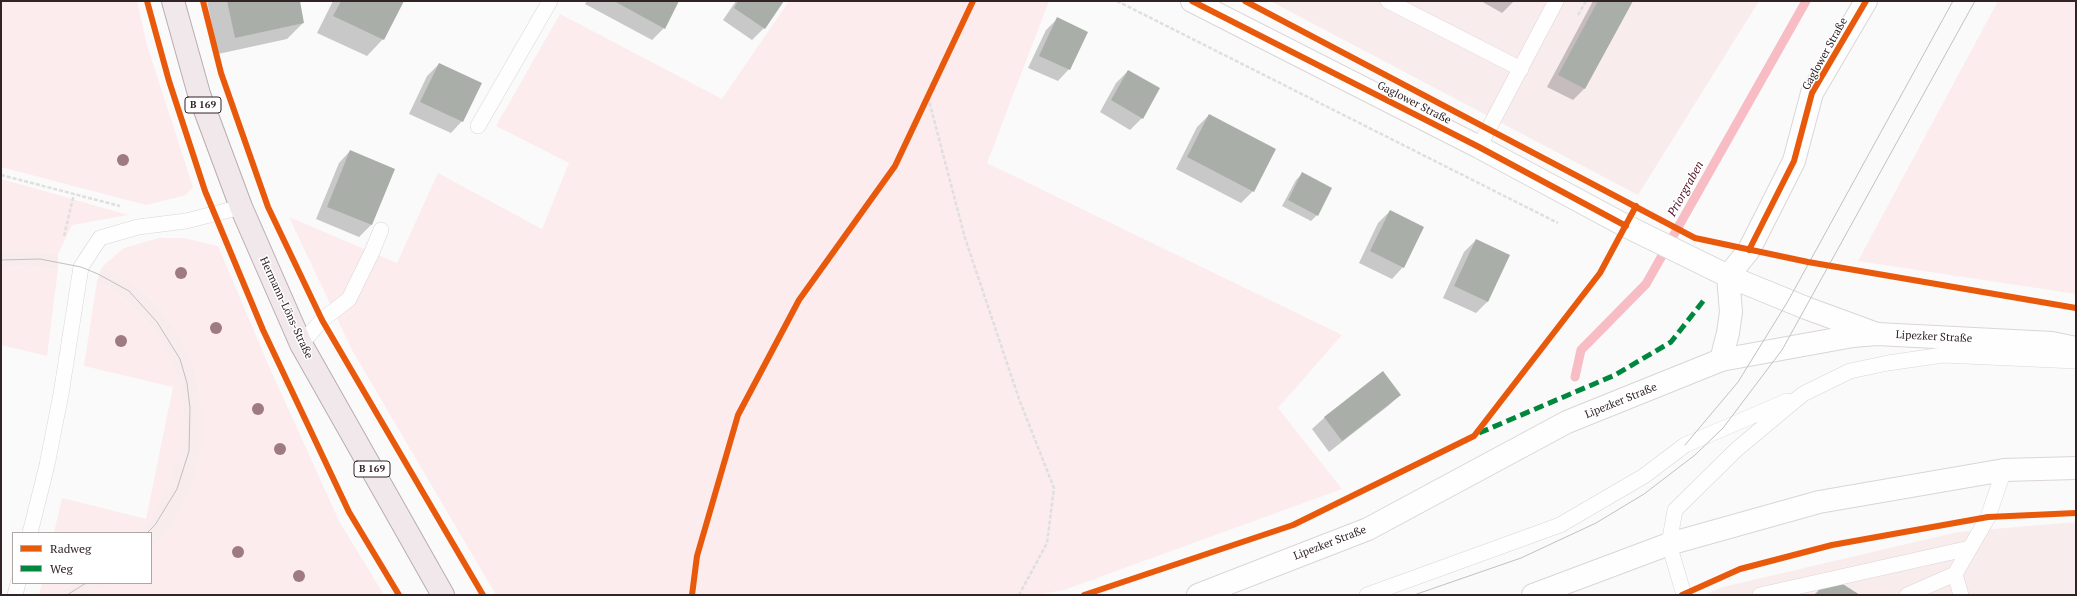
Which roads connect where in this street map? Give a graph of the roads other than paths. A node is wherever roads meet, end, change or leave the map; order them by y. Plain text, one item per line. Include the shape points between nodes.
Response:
1 (173, 1) edge
2 (550, 1) edge
3 (1192, 1) edge
4 (1388, 1) edge
5 (1556, 1) edge
6 (1866, 1) edge
7 (1520, 69) junction
8 (478, 126) dead end
9 (1478, 147) junction
10 (241, 207) junction
11 (381, 230) dead end
12 (1728, 276) junction
13 (1877, 334) junction
14 (301, 344) junction
15 (2076, 348) edge
16 (1721, 360) junction
17 (2076, 361) edge
18 (1803, 394) junction
19 (2076, 468) edge
20 (2004, 470) junction
21 (30, 532) edge
22 (1669, 544) junction
23 (1970, 548) junction
24 (1955, 574) junction
25 (18, 584) edge
26 (15, 595) edge
27 (443, 595) edge
28 (1198, 595) edge
29 (1367, 595) edge
30 (1533, 595) edge
31 (1684, 595) edge
32 (1760, 595) edge
33 (1907, 595) edge
34 (1961, 595) edge

1 - 10 main road, Hermann-Löns-Straße / B 169 via 199,94
2 - 8 lane
3 - 9 main road, Gaglower Straße
4 - 7 lane
5 - 7 lane
6 - 12 main road, Gaglower Straße via 1812,93 1794,161 1749,250
7 - 9 lane
9 - 12 main road, Gaglower Straße
10 - 14 main road, Hermann-Löns-Straße / B 169
10 - 21 lane via 186,221 138,227 100,238 80,267 61,394
11 - 14 lane via 348,299 322,320
12 - 13 main road, Gaglower Straße
12 - 16 main road via 1731,312
13 - 15 main road, Lipezker Straße via 2052,343
13 - 16 main road, Lipezker Straße
14 - 27 main road, Hermann-Löns-Straße / B 169
16 - 28 main road, Lipezker Straße via 1567,422 1368,529
17 - 18 lane via 1942,355 1850,371
18 - 22 lane via 1737,449 1675,510
18 - 29 lane via 1685,444 1644,476 1560,525
19 - 20 main road
20 - 22 main road via 1819,502
20 - 23 lane via 1988,517
22 - 30 main road
22 - 31 lane
23 - 24 lane
23 - 32 lane
24 - 33 lane
24 - 34 lane
25 - 26 lane

